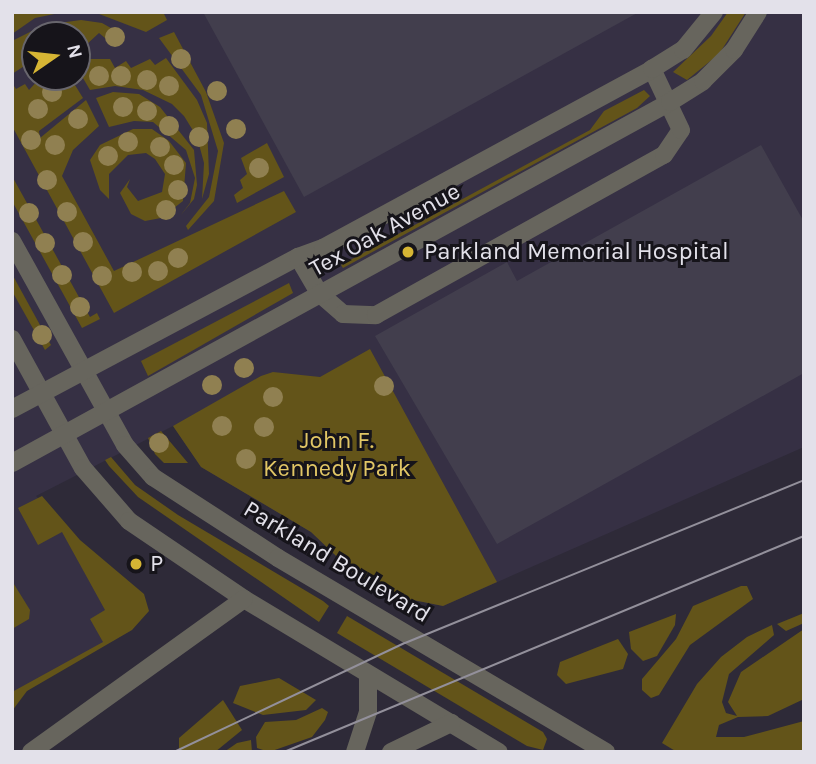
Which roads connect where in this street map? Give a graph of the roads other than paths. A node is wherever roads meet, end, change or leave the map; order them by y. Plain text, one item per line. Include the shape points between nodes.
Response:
1 (714, 12) edge
2 (758, 12) edge
3 (652, 69) junction
4 (670, 102) junction
5 (12, 241) edge
6 (298, 257) junction
7 (319, 293) junction
8 (12, 339) edge
9 (84, 372) junction
10 (42, 394) junction
11 (12, 409) edge
12 (106, 411) junction
13 (64, 435) junction
14 (12, 463) edge
15 (244, 599) junction
16 (368, 674) junction
17 (451, 723) junction
18 (31, 752) edge
19 (355, 752) edge
20 (391, 752) edge
21 (499, 752) edge
22 (606, 752) edge

1 - 3 street, Tex Oak Avenue via 683,50
2 - 4 street, Tex Oak Avenue via 734,50 703,81
3 - 4 street
3 - 6 street, Tex Oak Avenue via 323,248
4 - 7 street, Tex Oak Avenue
4 - 7 street via 681,130 664,155 376,315 344,314
5 - 9 street, Parkland Boulevard
6 - 7 street
6 - 9 street, Tex Oak Avenue
7 - 12 street, Tex Oak Avenue
8 - 10 street
9 - 10 street, Tex Oak Avenue
9 - 12 street, Parkland Boulevard
10 - 11 street, Tex Oak Avenue
10 - 13 street
12 - 13 street, Tex Oak Avenue
12 - 22 street, Parkland Boulevard via 133,456 176,494
13 - 14 street, Tex Oak Avenue
13 - 15 street via 103,496 129,521
15 - 16 street
15 - 18 street
16 - 17 street
16 - 19 street via 368,712
17 - 20 street
17 - 21 street

